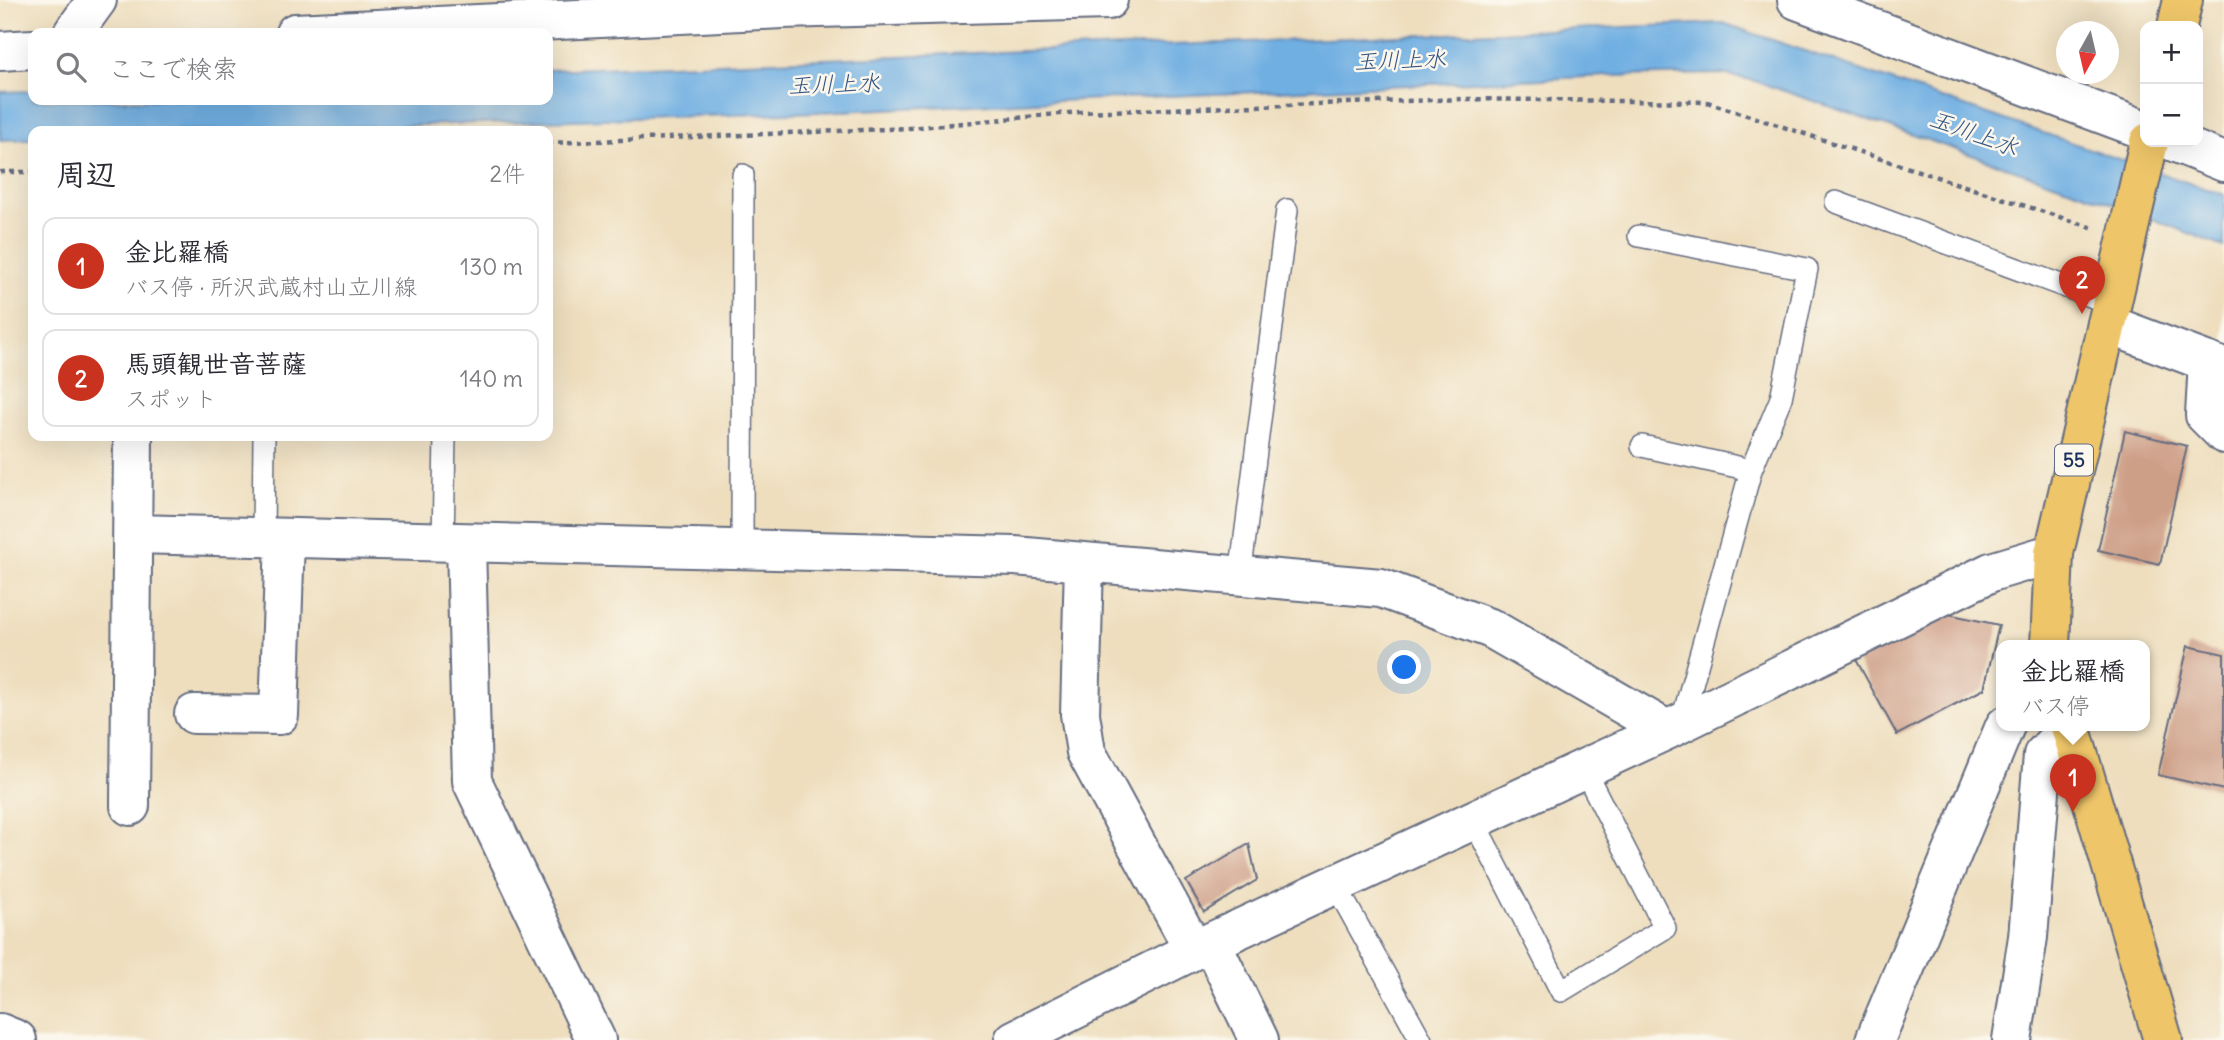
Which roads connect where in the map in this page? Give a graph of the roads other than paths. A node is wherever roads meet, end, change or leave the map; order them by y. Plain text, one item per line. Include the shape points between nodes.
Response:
1 (97, 0) edge
2 (369, 0) edge
3 (1108, 0) edge
4 (1797, 0) edge
5 (2183, 0) edge
6 (990, 2) edge
7 (785, 5) edge
8 (2177, 21) edge
9 (77, 28) edge
10 (347, 28) edge
11 (380, 28) edge
12 (28, 50) edge
13 (0, 51) edge
14 (2140, 135) edge
15 (2152, 147) edge
16 (2174, 147) edge
17 (2224, 162) edge
18 (743, 175) dead end
19 (1836, 202) dead end
20 (1286, 210) dead end
21 (1639, 236) dead end
22 (2112, 302) junction
23 (2216, 365) edge
24 (2224, 434) edge
25 (133, 441) edge
26 (264, 441) edge
27 (444, 441) edge
28 (1642, 446) dead end
29 (1751, 470) junction
30 (134, 534) junction
31 (274, 538) junction
32 (454, 542) junction
33 (742, 550) junction
34 (2054, 553) junction
35 (1084, 562) junction
36 (1240, 576) junction
37 (2050, 640) edge
38 (194, 714) dead end
39 (1674, 727) junction
40 (2002, 731) edge
41 (2065, 731) edge
42 (2071, 731) edge
43 (1584, 769) junction
44 (131, 806) dead end
45 (1473, 820) junction
46 (1335, 884) junction
47 (1203, 946) junction
48 (0, 1033) edge
49 (17, 1040) edge
50 (596, 1040) edge
51 (1014, 1040) edge
52 (1259, 1040) edge
53 (1421, 1040) edge
54 (1875, 1040) edge
55 (2012, 1040) edge
56 (2162, 1040) edge

1 - 9 street
2 - 10 street
3 - 6 street
4 - 14 street
5 - 8 main road
6 - 7 street
7 - 11 street
12 - 13 street
15 - 22 main road, 55
16 - 17 street
18 - 33 lane
19 - 22 lane
20 - 36 lane
21 - 29 lane via 1807,270 1781,398
22 - 23 street
22 - 34 main road, 55
23 - 24 street via 2205,415
25 - 30 street
26 - 31 lane
27 - 32 lane
28 - 29 lane
29 - 39 lane
30 - 31 street
30 - 44 street
31 - 32 street
31 - 38 street via 279,715
32 - 33 street
32 - 50 street via 471,780
33 - 35 street via 1015,556
34 - 37 main road, 55
34 - 39 street via 1991,572
35 - 36 street
35 - 47 street via 1080,714 1086,752
36 - 39 street via 1381,588 1492,629
39 - 43 street
40 - 54 street
41 - 55 street via 2043,755 2028,937
42 - 56 main road
43 - 45 street
43 - 45 lane via 1665,928 1561,991
45 - 46 street
46 - 47 street
46 - 53 lane
47 - 51 street
47 - 52 street
48 - 49 street

